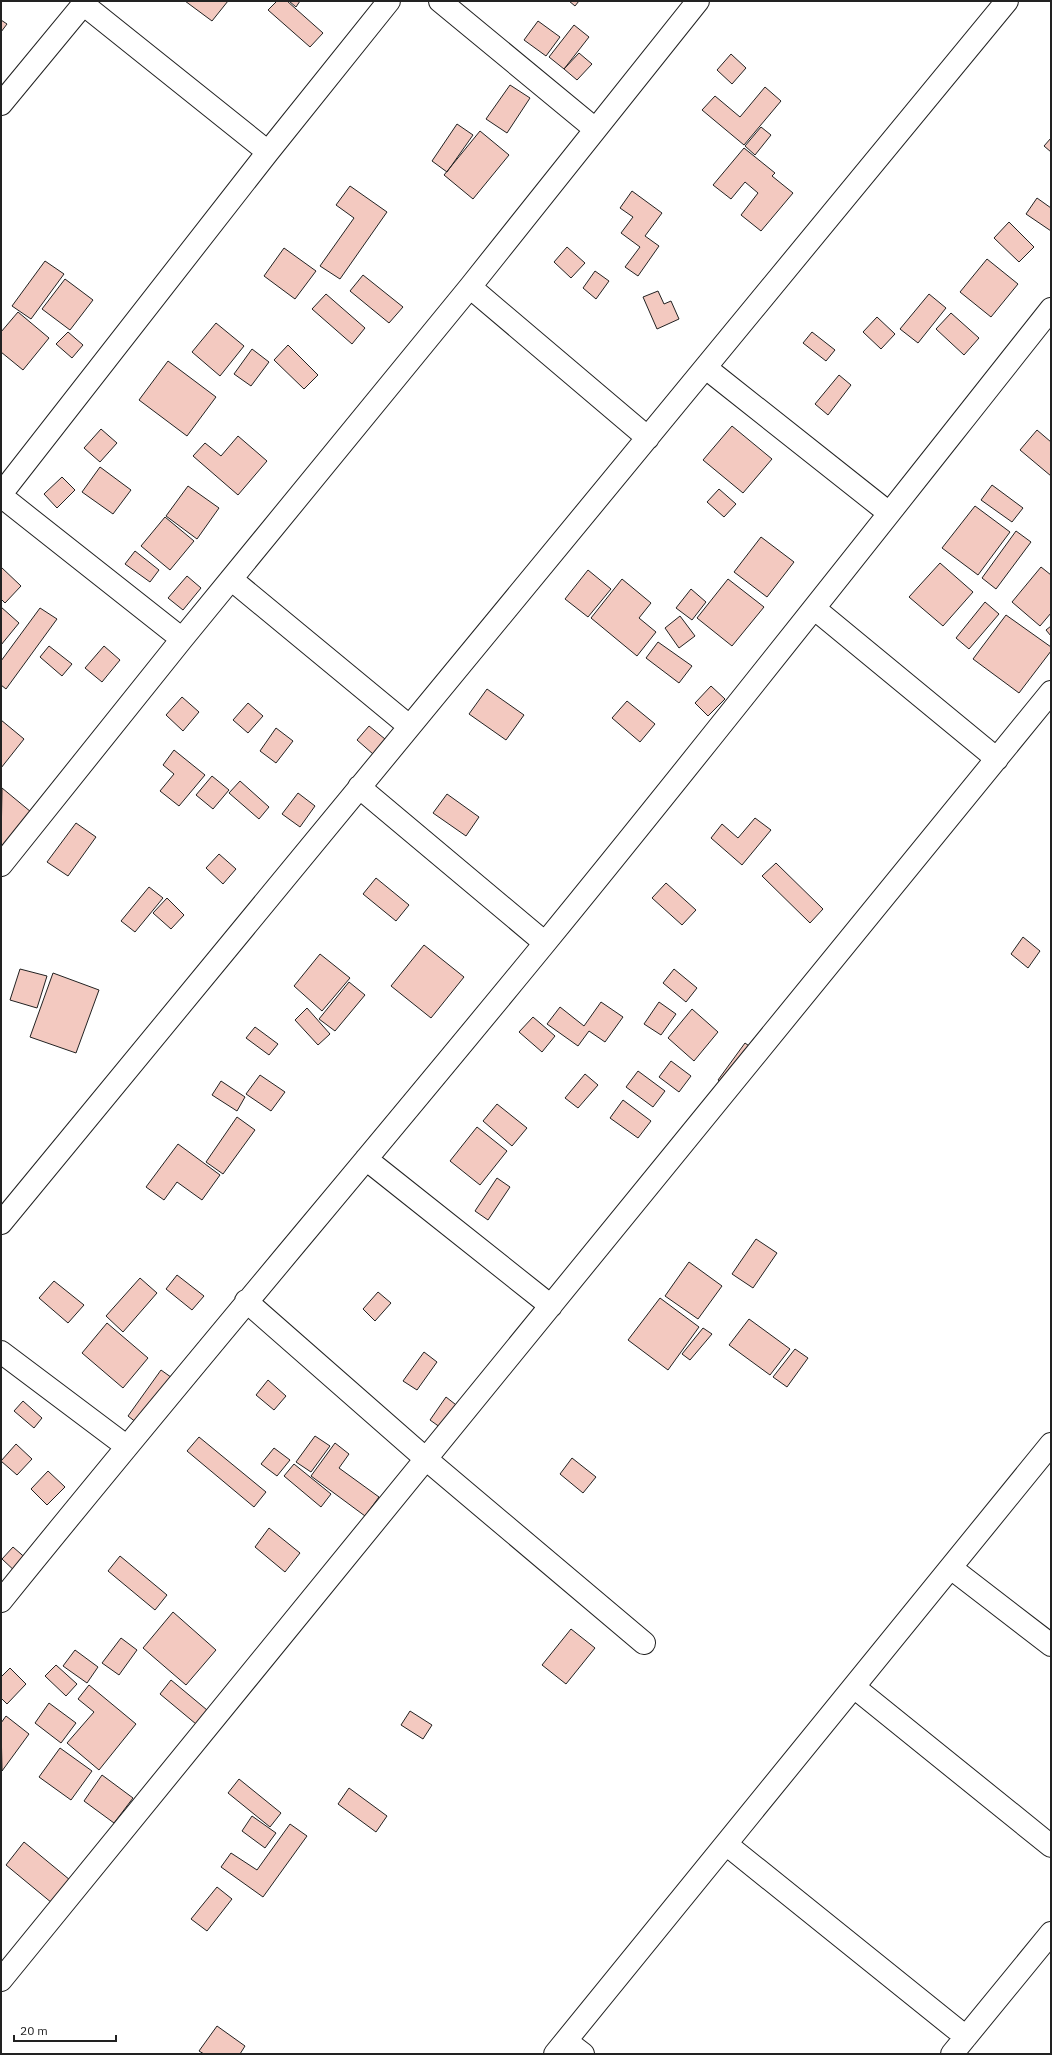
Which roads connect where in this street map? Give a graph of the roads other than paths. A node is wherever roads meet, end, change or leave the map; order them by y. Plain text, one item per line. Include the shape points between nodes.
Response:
1 (389, 1) edge
2 (440, 1) edge
3 (698, 1) edge
4 (1007, 1) edge
5 (84, 3) edge
6 (1, 104) edge
7 (595, 128) junction
8 (268, 152) junction
9 (470, 288) junction
10 (1051, 309) edge
11 (706, 368) junction
12 (648, 438) junction
13 (1, 495) edge
14 (889, 513) junction
15 (232, 579) junction
16 (815, 609) junction
17 (182, 639) junction
18 (1051, 692) edge
19 (409, 726) junction
20 (997, 759) junction
21 (359, 787) junction
22 (1, 865) edge
23 (545, 942) junction
24 (366, 1159) junction
25 (1, 1223) edge
26 (246, 1301) junction
27 (551, 1306) junction
28 (1, 1352) edge
29 (1051, 1444) edge
30 (126, 1446) junction
31 (426, 1459) junction
32 (951, 1568) junction
33 (1, 1601) edge
34 (644, 1642) dead end
35 (1051, 1645) edge
36 (854, 1687) junction
37 (726, 1844) junction
38 (1051, 1846) edge
39 (1051, 1933) edge
40 (1, 1980) edge
41 (966, 2037) junction
42 (561, 2048) edge
43 (583, 2054) edge
44 (952, 2054) edge

1 - 8 street
2 - 7 street
3 - 7 street
4 - 11 street
5 - 6 street
5 - 8 street
7 - 9 street
8 - 13 street
9 - 12 street
9 - 15 street
10 - 14 street
11 - 12 street
11 - 14 street
12 - 19 street
13 - 17 street
14 - 16 street
15 - 17 street
15 - 19 street
16 - 20 street
16 - 23 street
17 - 22 street
18 - 20 street
19 - 21 street
20 - 27 street
21 - 23 street
21 - 25 street
23 - 24 street
24 - 26 street
24 - 27 street
26 - 30 street
26 - 31 street
27 - 31 street
28 - 30 street
29 - 32 street
30 - 33 street
31 - 34 street
31 - 40 street
32 - 35 street
32 - 36 street
36 - 37 street
36 - 38 street
37 - 41 street
37 - 42 street
39 - 41 street
41 - 44 street
42 - 43 street

